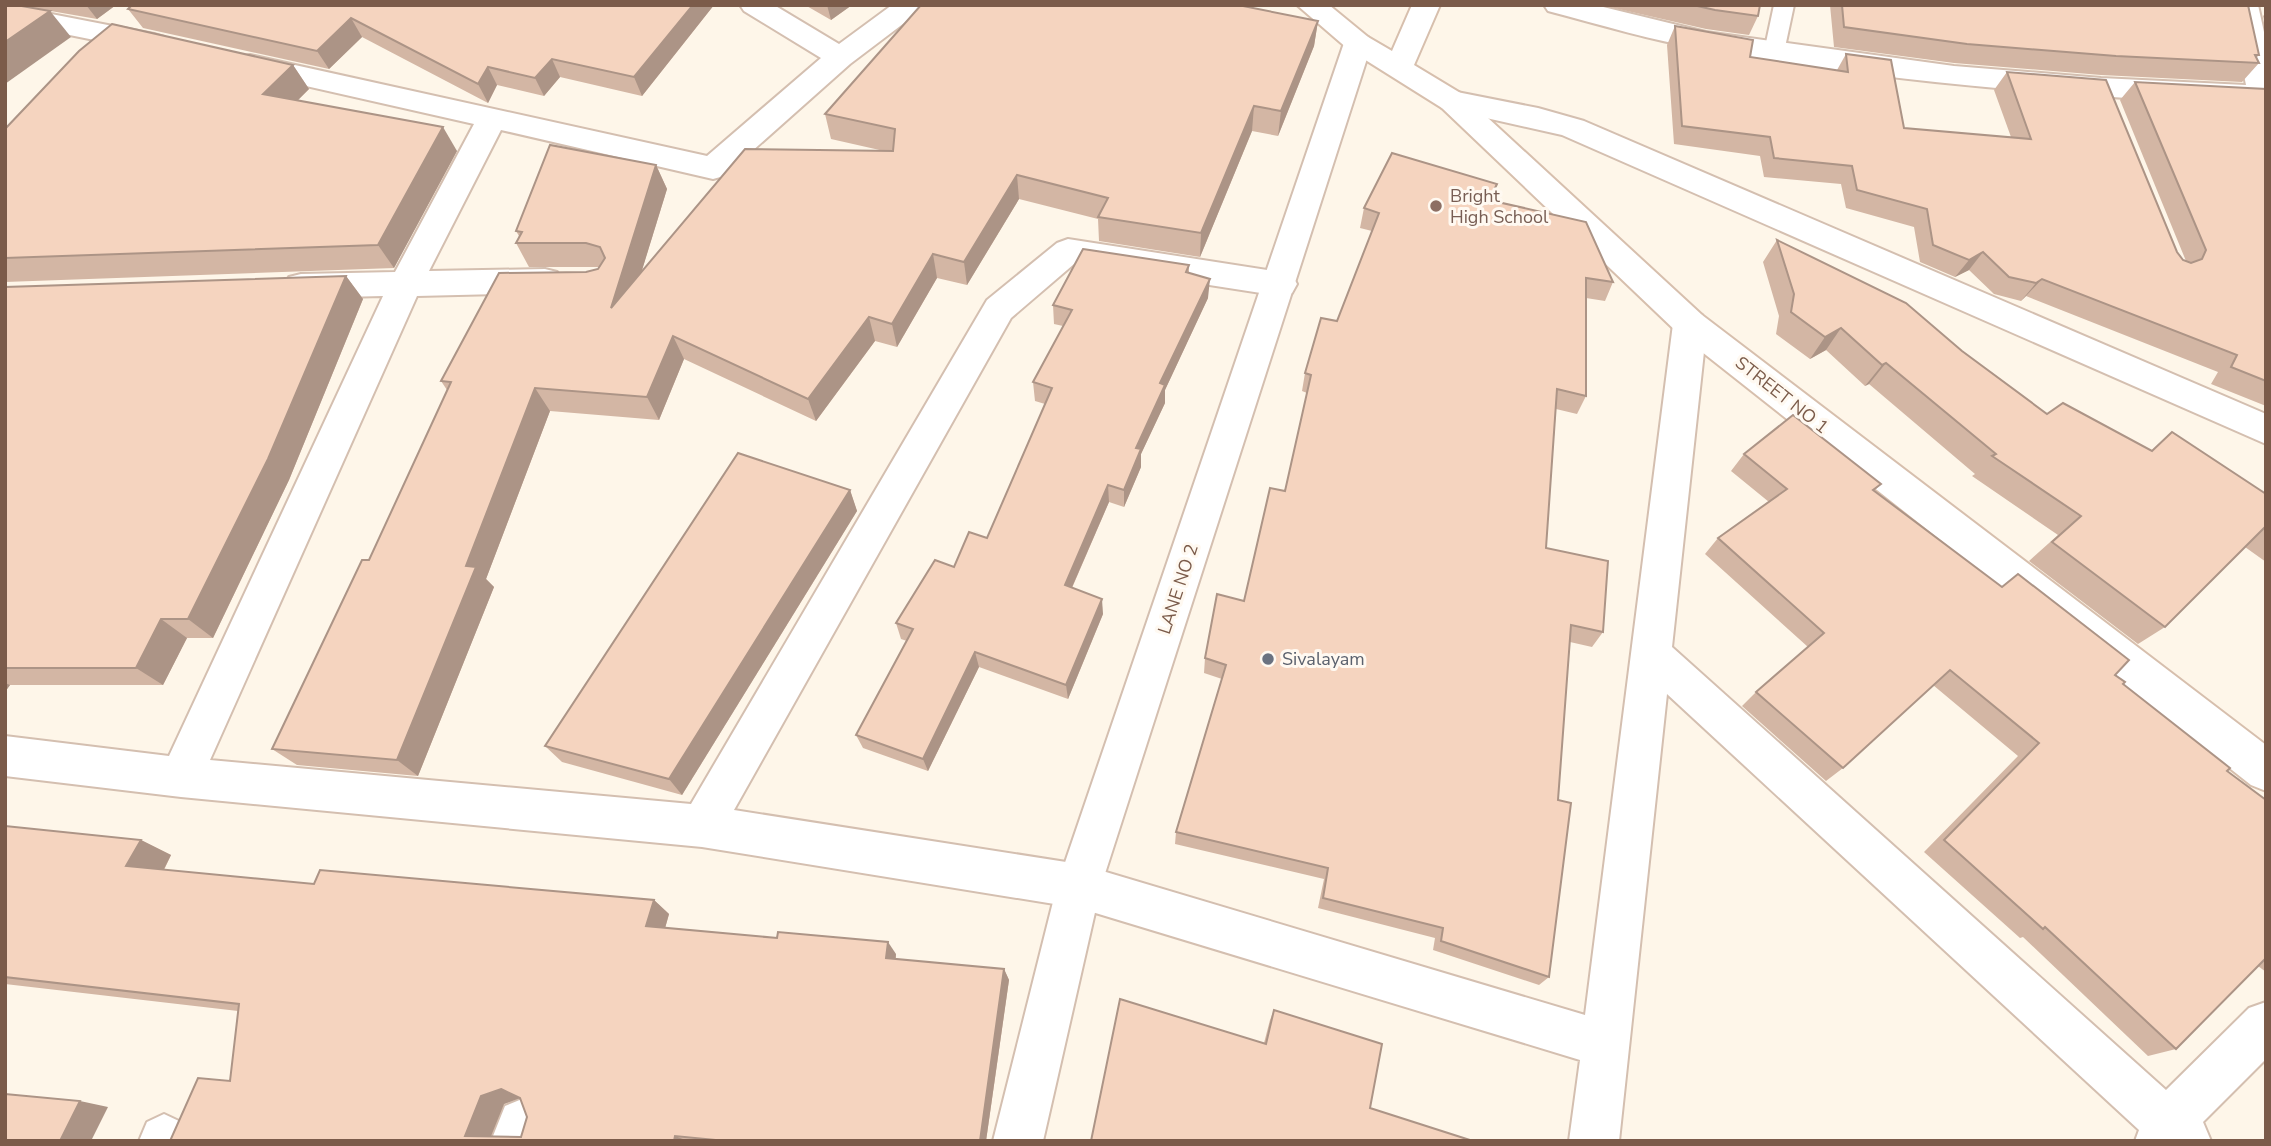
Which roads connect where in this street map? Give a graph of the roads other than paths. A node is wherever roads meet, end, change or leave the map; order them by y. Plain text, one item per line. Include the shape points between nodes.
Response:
1 (754, 5) edge
2 (910, 5) edge
3 (1311, 5) edge
4 (1426, 5) edge
5 (1558, 5) edge
6 (1784, 5) edge
7 (2244, 5) edge
8 (5, 13) edge
9 (126, 36) junction
10 (1358, 43) junction
11 (180, 48) edge
12 (1774, 52) junction
13 (840, 57) junction
14 (221, 58) edge
15 (96, 61) edge
16 (1399, 67) junction
17 (2265, 96) edge
18 (1452, 101) junction
19 (492, 118) junction
20 (570, 281) edge
21 (406, 283) junction
22 (1280, 284) junction
23 (268, 288) edge
24 (1690, 324) junction
25 (2266, 430) edge
26 (1650, 653) junction
27 (5, 756) edge
28 (2266, 771) edge
29 (181, 777) junction
30 (702, 826) junction
31 (1079, 886) junction
32 (2266, 1025) edge
33 (1605, 1044) junction
34 (2171, 1134) edge
35 (1018, 1141) edge
36 (1594, 1141) edge

1 - 13 street
2 - 13 street
3 - 10 street, STREET NO 1
4 - 16 street
5 - 12 street via 1706,41
6 - 12 lane
7 - 17 street
8 - 9 street
9 - 11 street
9 - 15 street
10 - 16 street, STREET NO 1
10 - 22 street, LANE NO 2
12 - 17 street via 1954,75 2106,101
13 - 19 street via 713,167
14 - 19 street
16 - 18 street, STREET NO 1
18 - 24 street, STREET NO 1
18 - 25 street via 1573,128
19 - 21 street
20 - 21 street
21 - 23 street
21 - 29 street
22 - 30 street via 1068,251 999,309
22 - 31 street, LANE NO 2
24 - 26 street
24 - 28 street, STREET NO 1
26 - 33 street
26 - 34 street
27 - 29 street
29 - 30 street
30 - 31 street
31 - 33 street
31 - 35 street, LANE NO 2
32 - 34 street
33 - 36 street

